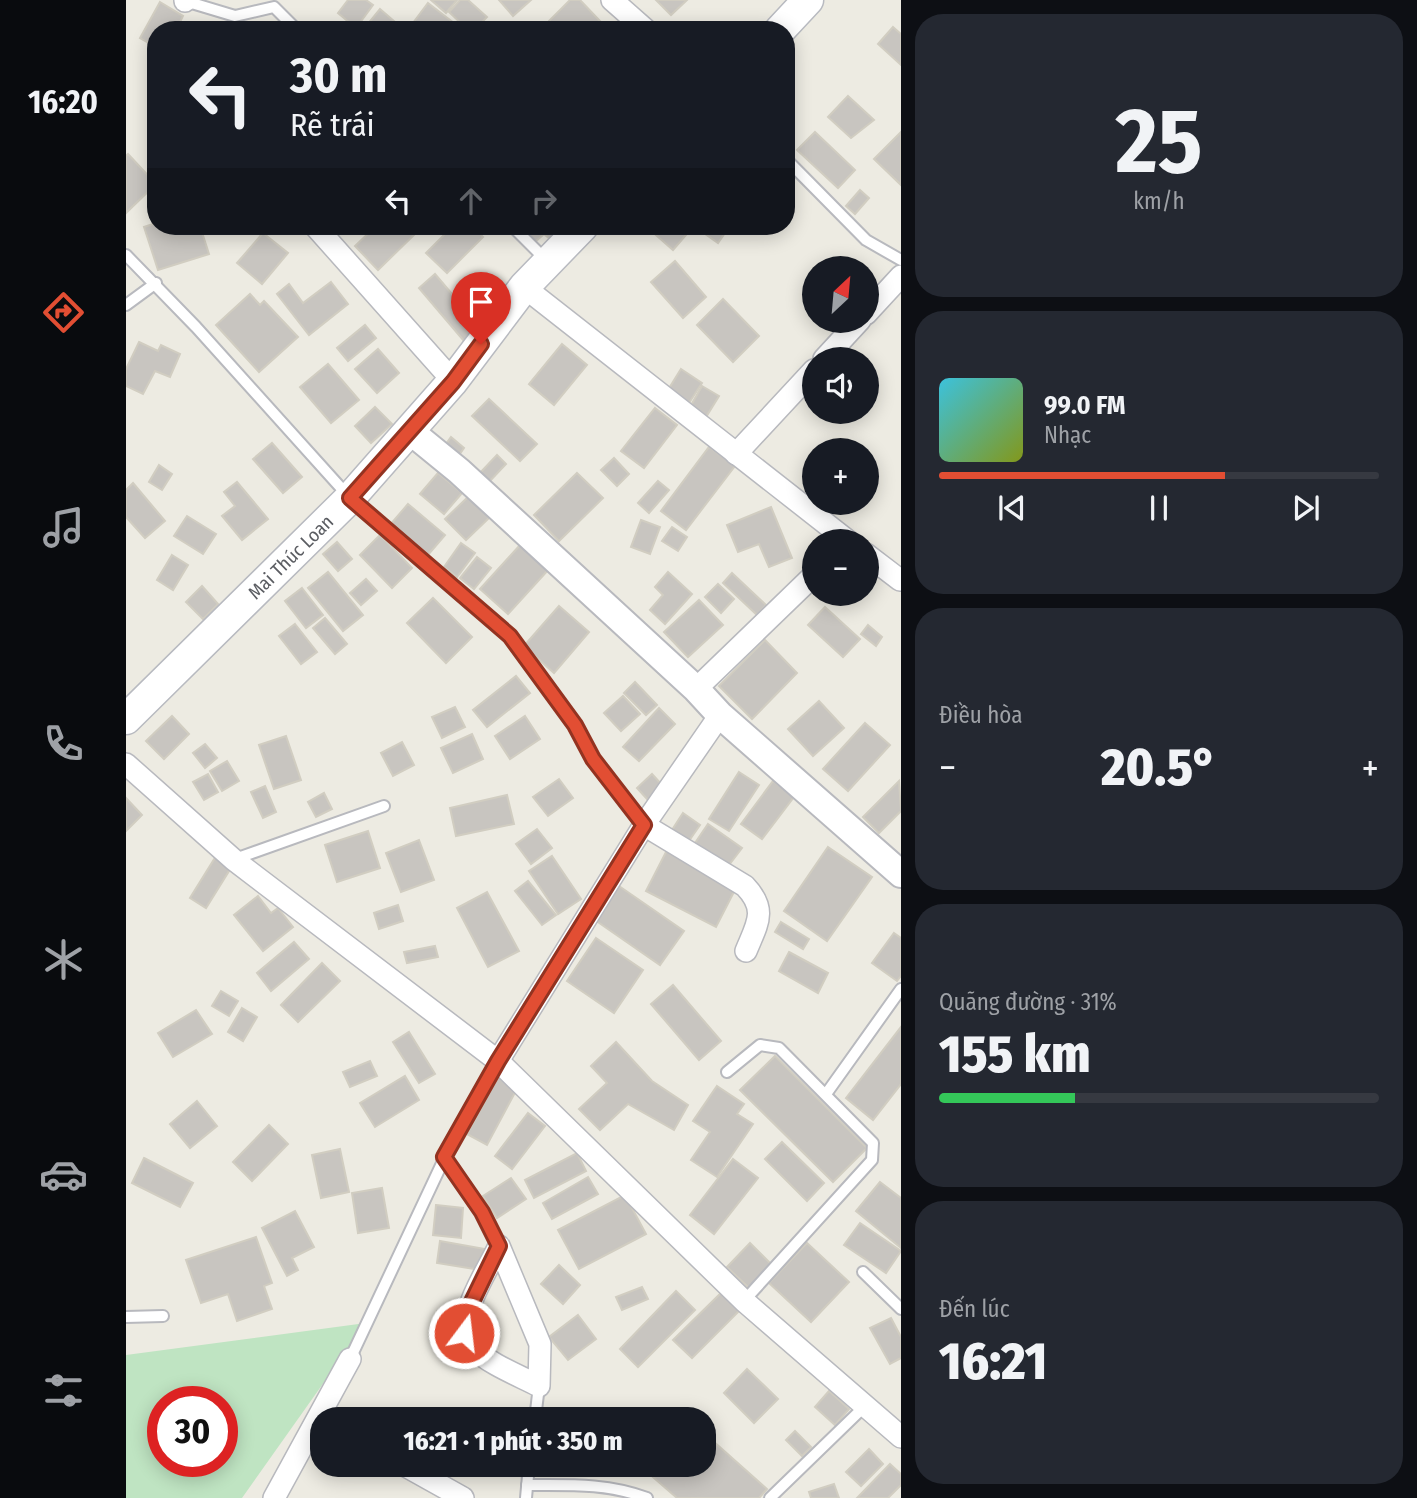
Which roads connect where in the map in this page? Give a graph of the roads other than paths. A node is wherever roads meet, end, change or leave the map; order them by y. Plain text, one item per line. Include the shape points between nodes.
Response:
1 (185, 0) edge
2 (612, 0) edge
3 (808, 0) edge
4 (288, 21) edge
5 (636, 21) edge
6 (788, 21) edge
7 (795, 168) edge
8 (323, 235) edge
9 (521, 235) edge
10 (575, 235) edge
11 (126, 255) edge
12 (901, 260) edge
13 (550, 263) junction
14 (901, 276) edge
15 (156, 284) junction
16 (524, 287) junction
17 (879, 300) edge
18 (126, 305) edge
19 (848, 333) edge
20 (835, 347) edge
21 (453, 382) junction
22 (802, 383) edge
23 (410, 431) junction
24 (736, 454) junction
25 (350, 498) junction
26 (833, 529) edge
27 (879, 565) edge
28 (900, 580) edge
29 (802, 587) edge
30 (696, 689) junction
31 (720, 715) junction
32 (126, 719) edge
33 (126, 764) edge
34 (384, 806) dead end
35 (644, 825) junction
36 (234, 860) junction
37 (901, 874) edge
38 (746, 951) dead end
39 (901, 989) edge
40 (498, 1061) junction
41 (727, 1072) dead end
42 (826, 1094) junction
43 (444, 1157) junction
44 (499, 1246) junction
45 (863, 1272) dead end
46 (744, 1301) junction
47 (901, 1309) edge
48 (163, 1316) dead end
49 (126, 1317) edge
50 (350, 1359) joint
51 (539, 1387) junction
52 (866, 1405) junction
53 (326, 1407) edge
54 (536, 1407) edge
55 (310, 1437) edge
56 (901, 1437) edge
57 (425, 1477) edge
58 (528, 1477) edge
59 (527, 1485) junction
60 (274, 1498) edge
61 (463, 1498) edge
62 (526, 1498) edge
63 (646, 1498) edge
64 (770, 1498) edge

1 - 4 lane via 235,16 274,7
2 - 5 street
3 - 6 main road
7 - 12 lane via 866,240
8 - 21 street
9 - 13 lane
10 - 13 main road, Mai Thúc Loan
11 - 15 lane
13 - 16 main road, Mai Thúc Loan
14 - 17 street
15 - 18 lane
15 - 25 lane
16 - 21 main road, Mai Thúc Loan
16 - 24 street
19 - 20 street
21 - 23 main road, Mai Thúc Loan
22 - 24 street
23 - 25 main road, Mai Thúc Loan
23 - 30 street
24 - 26 street
25 - 32 main road, Mai Thúc Loan
25 - 35 lane via 510,636
27 - 28 street
29 - 30 street
30 - 31 street
31 - 35 street
31 - 37 street
33 - 36 street
34 - 36 lane
35 - 38 street via 745,886 755,897 760,914
35 - 40 street
36 - 40 street
39 - 42 lane
40 - 43 lane
40 - 46 street
41 - 42 lane via 760,1045 779,1048
42 - 46 lane via 873,1143 872,1160
43 - 44 lane
43 - 50 lane
44 - 51 street via 540,1344
44 - 51 street via 467,1312 464,1333 475,1350
45 - 47 lane
46 - 52 street
48 - 49 lane
50 - 53 street
51 - 54 lane
52 - 56 street
52 - 64 lane
55 - 60 street
57 - 61 street
58 - 59 lane
59 - 62 lane
59 - 63 lane via 599,1485

